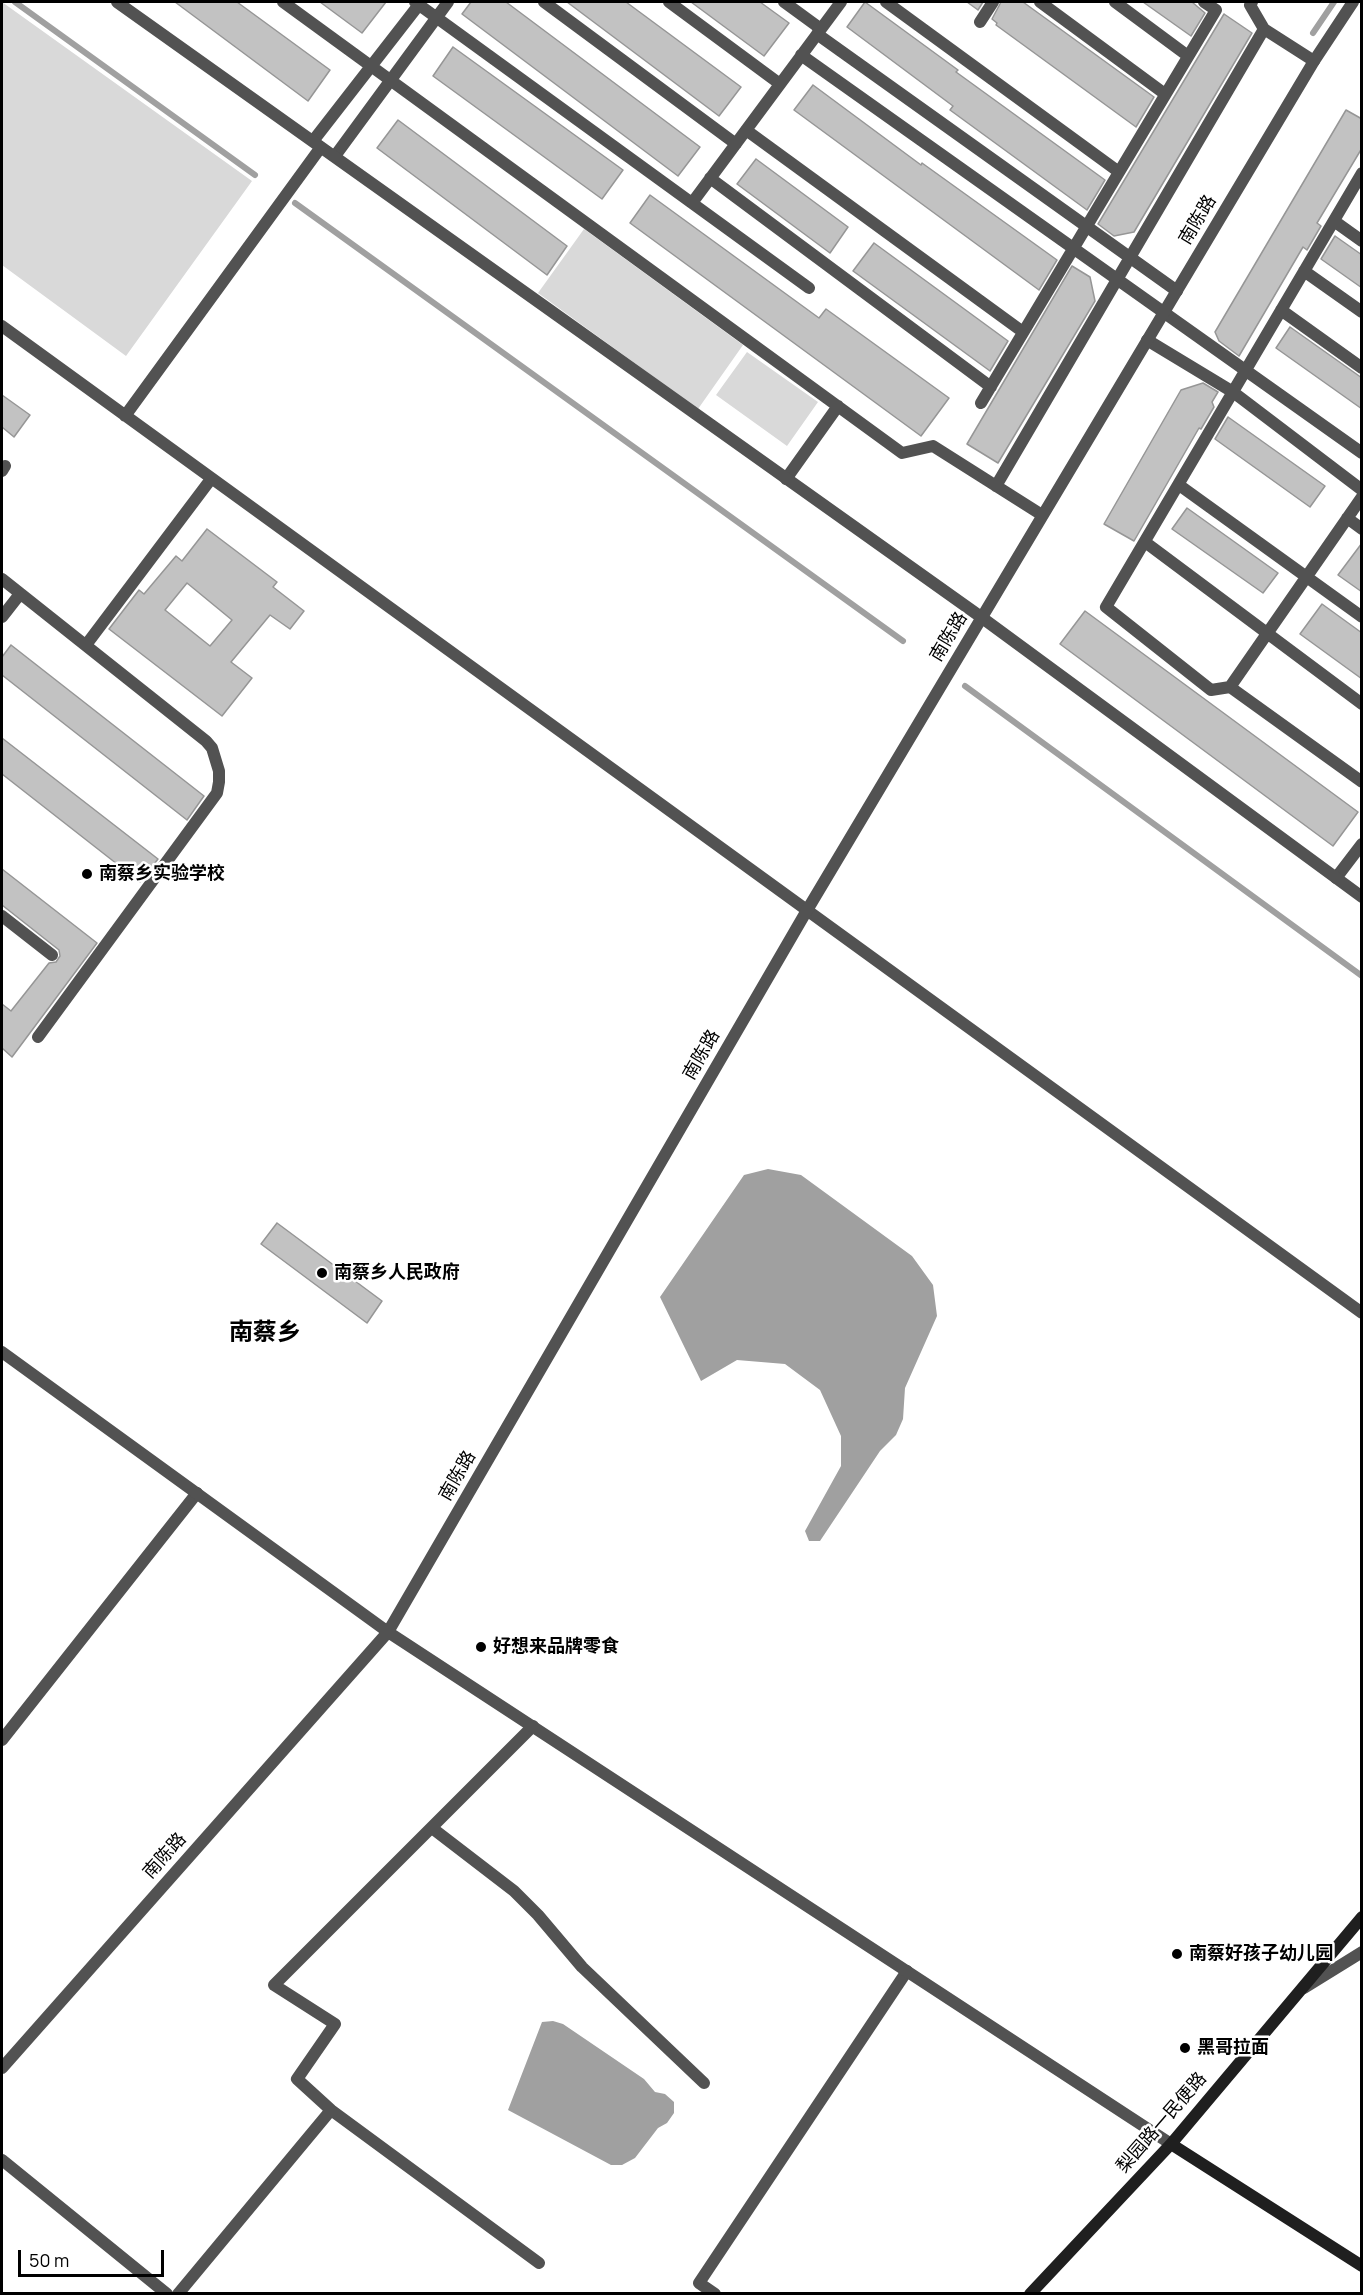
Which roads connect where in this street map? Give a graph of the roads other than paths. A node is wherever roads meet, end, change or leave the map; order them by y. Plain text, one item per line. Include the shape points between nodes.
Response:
1 (117, 2) edge
2 (283, 2) edge
3 (448, 2) edge
4 (544, 2) edge
5 (669, 2) edge
6 (784, 2) edge
7 (841, 2) edge
8 (886, 2) edge
9 (993, 2) edge
10 (1040, 2) edge
11 (1114, 2) edge
12 (1204, 2) edge
13 (1252, 2) edge
14 (1353, 2) edge
15 (418, 3) edge
16 (436, 17) junction
17 (980, 21) dead end
18 (1264, 29) junction
19 (819, 32) junction
20 (801, 55) junction
21 (1188, 56) junction
22 (1314, 61) junction
23 (371, 66) junction
24 (390, 80) junction
25 (780, 84) junction
26 (1165, 94) junction
27 (746, 130) junction
28 (317, 144) junction
29 (735, 144) junction
30 (335, 156) junction
31 (1119, 172) junction
32 (1362, 173) edge
33 (710, 178) junction
34 (692, 203) junction
35 (1334, 221) junction
36 (1086, 226) junction
37 (1362, 241) edge
38 (1074, 247) junction
39 (1130, 257) junction
40 (1304, 271) junction
41 (1118, 278) junction
42 (809, 288) dead end
43 (1177, 291) junction
44 (1281, 310) junction
45 (1165, 311) junction
46 (1362, 312) edge
47 (2, 326) edge
48 (1023, 332) junction
49 (1147, 340) junction
50 (1362, 368) edge
51 (1245, 371) junction
52 (991, 387) junction
53 (1233, 392) junction
54 (981, 403) dead end
55 (838, 406) junction
56 (125, 416) junction
57 (1362, 453) edge
58 (211, 479) junction
59 (786, 479) junction
60 (1179, 484) junction
61 (996, 486) junction
62 (1362, 490) edge
63 (1362, 497) edge
64 (1042, 515) junction
65 (1347, 518) junction
66 (1362, 529) edge
67 (1145, 542) junction
68 (1306, 577) junction
69 (2, 579) edge
70 (20, 594) junction
71 (2, 617) edge
72 (981, 617) junction
73 (1362, 617) edge
74 (1267, 633) junction
75 (86, 645) junction
76 (1230, 687) junction
77 (1362, 704) edge
78 (1362, 782) edge
79 (1362, 844) edge
80 (1336, 878) junction
81 (1362, 897) edge
82 (806, 912) junction
83 (2, 916) edge
84 (52, 955) dead end
85 (38, 1036) dead end
86 (1362, 1314) edge
87 (2, 1352) edge
88 (197, 1493) junction
89 (388, 1632) junction
90 (533, 1726) junction
91 (2, 1740) edge
92 (432, 1828) junction
93 (1362, 1917) edge
94 (1362, 1953) edge
95 (907, 1971) junction
96 (1300, 1990) junction
97 (2, 2068) edge
98 (705, 2082) dead end
99 (331, 2110) junction
100 (1170, 2144) junction
101 (2, 2160) edge
102 (539, 2263) dead end
103 (1362, 2266) edge
104 (162, 2292) edge
105 (177, 2294) edge
106 (715, 2294) edge
107 (1030, 2294) edge

1 - 28 street
2 - 23 street
3 - 16 street
4 - 29 street
5 - 25 street
6 - 19 street
7 - 19 street
8 - 31 street
9 - 17 street
10 - 26 street
11 - 21 street
12 - 21 street via 1216,10
13 - 18 street via 1250,5
14 - 22 street, 南陈路
15 - 16 street
15 - 23 street
16 - 24 street
16 - 34 street
18 - 22 street
18 - 39 street
19 - 20 street
19 - 36 street
20 - 25 street
20 - 38 street
21 - 26 street
22 - 43 street, 南陈路
23 - 24 street
23 - 28 street
24 - 30 street
24 - 55 street
25 - 27 street
26 - 31 street
27 - 29 street
27 - 48 street
28 - 30 street
28 - 56 street
29 - 33 street
30 - 59 street
31 - 36 street
32 - 35 street
33 - 34 street
33 - 52 street
34 - 42 street
35 - 37 street
35 - 40 street
36 - 38 street
36 - 39 street
38 - 41 street
38 - 48 street
39 - 41 street
39 - 43 street
40 - 44 street
40 - 46 street
41 - 45 street
41 - 61 street
43 - 45 street, 南陈路
44 - 50 street
44 - 51 street
45 - 49 street, 南陈路
45 - 51 street
47 - 56 street
48 - 52 street
49 - 53 street
49 - 64 street, 南陈路
51 - 53 street
51 - 57 street
52 - 54 street
53 - 60 street
53 - 62 street
55 - 59 street
55 - 61 street via 902,453 933,446
56 - 58 street
58 - 75 street
58 - 82 street
59 - 72 street
60 - 67 street
60 - 68 street
61 - 64 street
63 - 65 street
64 - 72 street, 南陈路
65 - 66 street
65 - 68 street
67 - 74 street
67 - 76 street via 1106,607 1211,690
68 - 73 street
68 - 74 street
69 - 70 street
70 - 71 street
70 - 75 street
72 - 80 street
72 - 82 street, 南陈路
74 - 76 street
74 - 77 street
75 - 85 street via 207,741 216,759 219,782 217,793
76 - 78 street
79 - 80 street
80 - 81 street
82 - 86 street
82 - 89 street, 南陈路
83 - 84 street
87 - 88 street
88 - 89 street
88 - 91 street
89 - 90 street
89 - 97 street, 南陈路
90 - 92 street
90 - 95 street
92 - 98 street via 514,1891 582,1968
92 - 99 street via 274,1985 335,2024 297,2079
93 - 96 main road, 梨园路一民便路
94 - 96 street
95 - 100 street
95 - 106 street via 699,2283
96 - 100 main road, 梨园路一民便路
99 - 102 street
99 - 105 street
100 - 103 main road
100 - 107 main road, 梨园路一民便路
101 - 104 street

